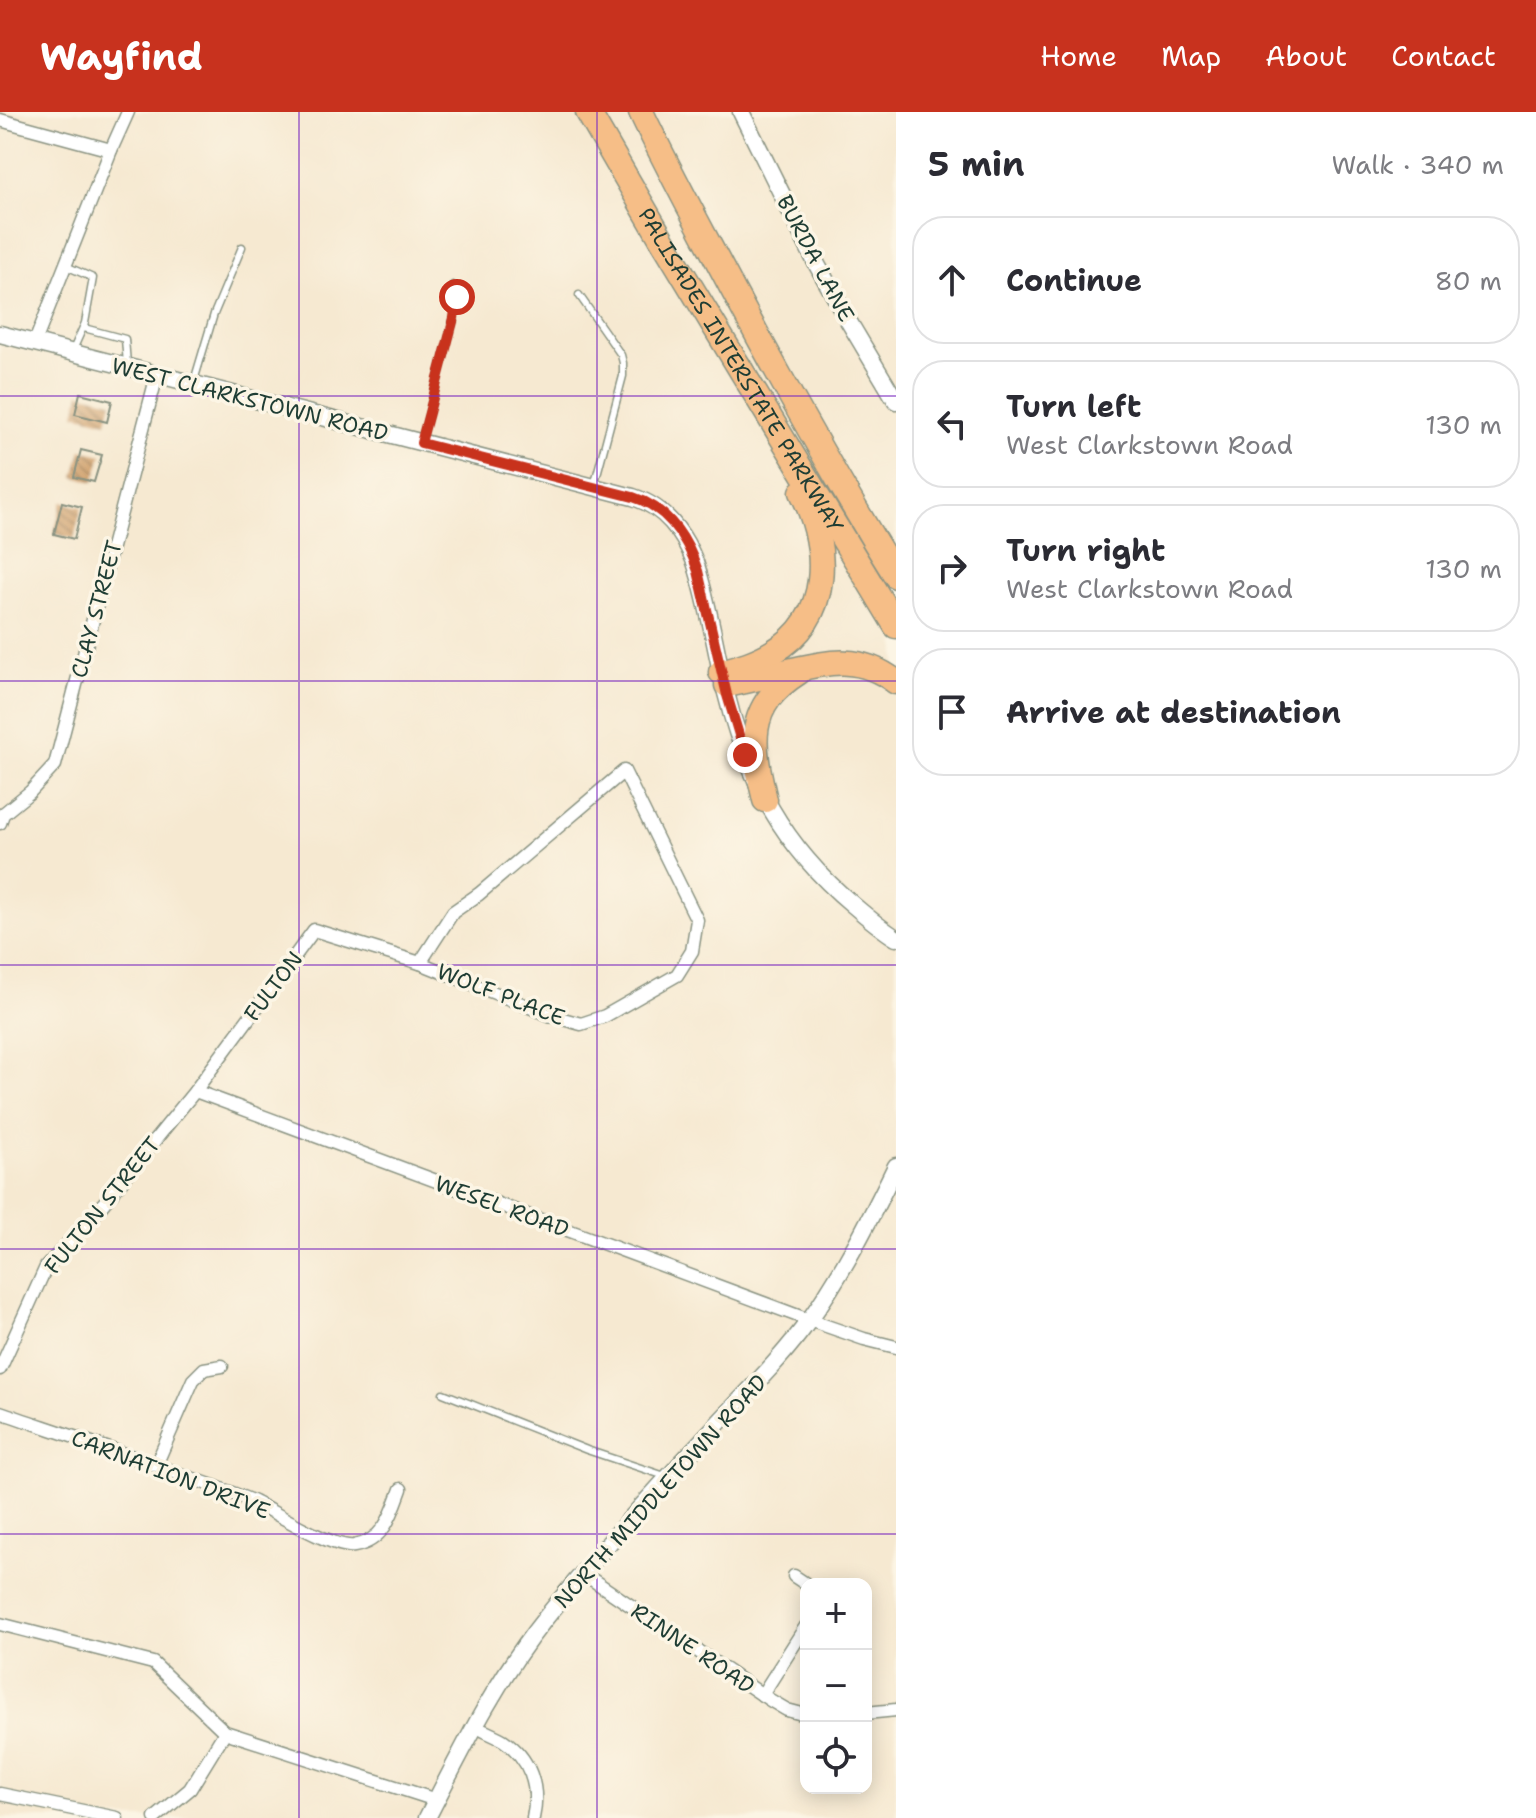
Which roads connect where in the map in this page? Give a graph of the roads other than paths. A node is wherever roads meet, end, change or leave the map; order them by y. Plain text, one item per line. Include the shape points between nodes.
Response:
1 (128, 112) edge
2 (588, 112) edge
3 (641, 112) edge
4 (741, 112) edge
5 (0, 120) edge
6 (111, 150) junction
7 (242, 247) dead end
8 (66, 266) junction
9 (453, 285) dead end
10 (579, 295) dead end
11 (710, 321) junction
12 (84, 328) junction
13 (0, 334) edge
14 (35, 342) junction
15 (72, 352) junction
16 (127, 367) junction
17 (157, 375) junction
18 (193, 385) junction
19 (896, 401) edge
20 (421, 443) junction
21 (594, 487) junction
22 (896, 576) edge
23 (896, 626) edge
24 (818, 664) junction
25 (723, 679) junction
26 (896, 682) edge
27 (765, 800) junction
28 (0, 823) edge
29 (872, 920) junction
30 (896, 929) edge
31 (896, 938) edge
32 (420, 963) junction
33 (195, 1091) junction
34 (895, 1171) edge
35 (809, 1320) junction
36 (896, 1347) edge
37 (222, 1366) dead end
38 (0, 1369) edge
39 (443, 1393) dead end
40 (0, 1412) edge
41 (156, 1465) junction
42 (668, 1477) junction
43 (401, 1489) dead end
44 (584, 1574) junction
45 (794, 1576) dead end
46 (800, 1580) edge
47 (0, 1624) edge
48 (800, 1635) edge
49 (762, 1695) junction
50 (896, 1710) edge
51 (872, 1712) edge
52 (800, 1713) edge
53 (474, 1726) junction
54 (225, 1732) junction
55 (0, 1794) edge
56 (436, 1800) junction
57 (117, 1818) edge
58 (155, 1818) edge
59 (427, 1818) edge
60 (533, 1818) edge

1 - 6 street
2 - 11 highway, PALISADES INTERSTATE PARKWAY
3 - 22 highway, PALISADES INTERSTATE PARKWAY via 781,379
4 - 19 street, BURDA LANE via 823,275
5 - 6 street
6 - 8 street
7 - 18 lane
8 - 12 lane via 93,278
8 - 14 street
9 - 20 lane via 454,318
10 - 21 lane via 623,363
11 - 23 highway, PALISADES INTERSTATE PARKWAY
11 - 25 highway via 804,497 822,563 817,596 799,631 773,653
12 - 15 lane
12 - 16 lane via 125,339
13 - 14 street, WEST CLARKSTOWN ROAD
14 - 15 street, WEST CLARKSTOWN ROAD
15 - 16 street, WEST CLARKSTOWN ROAD
16 - 17 street, WEST CLARKSTOWN ROAD
17 - 18 street, WEST CLARKSTOWN ROAD
17 - 28 street, CLAY STREET via 55,765 3,814
18 - 20 street, WEST CLARKSTOWN ROAD
20 - 21 street, WEST CLARKSTOWN ROAD
21 - 25 street, WEST CLARKSTOWN ROAD via 650,504 682,535 698,571
24 - 25 highway
24 - 26 highway via 858,663
24 - 27 highway via 785,683 760,713 755,747
25 - 27 street, WEST CLARKSTOWN ROAD via 745,755
27 - 29 street, WEST CLARKSTOWN ROAD via 800,853
29 - 30 street
29 - 31 street, WEST CLARKSTOWN ROAD
32 - 32 street, WOLF PLACE via 581,1024 677,975 692,951 697,920 624,771 453,912
32 - 33 street, FULTON via 314,930
33 - 35 street, WESEL ROAD
33 - 38 street, FULTON STREET via 46,1267
34 - 35 street, NORTH MIDDLETOWN ROAD via 849,1259
35 - 36 street, WESEL ROAD
35 - 42 street, NORTH MIDDLETOWN ROAD
37 - 41 street via 204,1369 193,1380
39 - 42 lane
40 - 41 street, CARNATION DRIVE
41 - 43 street, CARNATION DRIVE via 251,1500 349,1547 369,1543 382,1532
42 - 44 street, NORTH MIDDLETOWN ROAD
44 - 49 street, RINNE ROAD
44 - 53 street, NORTH MIDDLETOWN ROAD via 516,1659
45 - 46 street
47 - 54 street via 153,1663
48 - 49 street
49 - 52 street, RINNE ROAD
50 - 51 street
53 - 56 street, NORTH MIDDLETOWN ROAD
53 - 60 street via 504,1741 524,1761 534,1780
54 - 56 street
54 - 58 street via 190,1789
55 - 57 street
56 - 59 street, NORTH MIDDLETOWN ROAD

